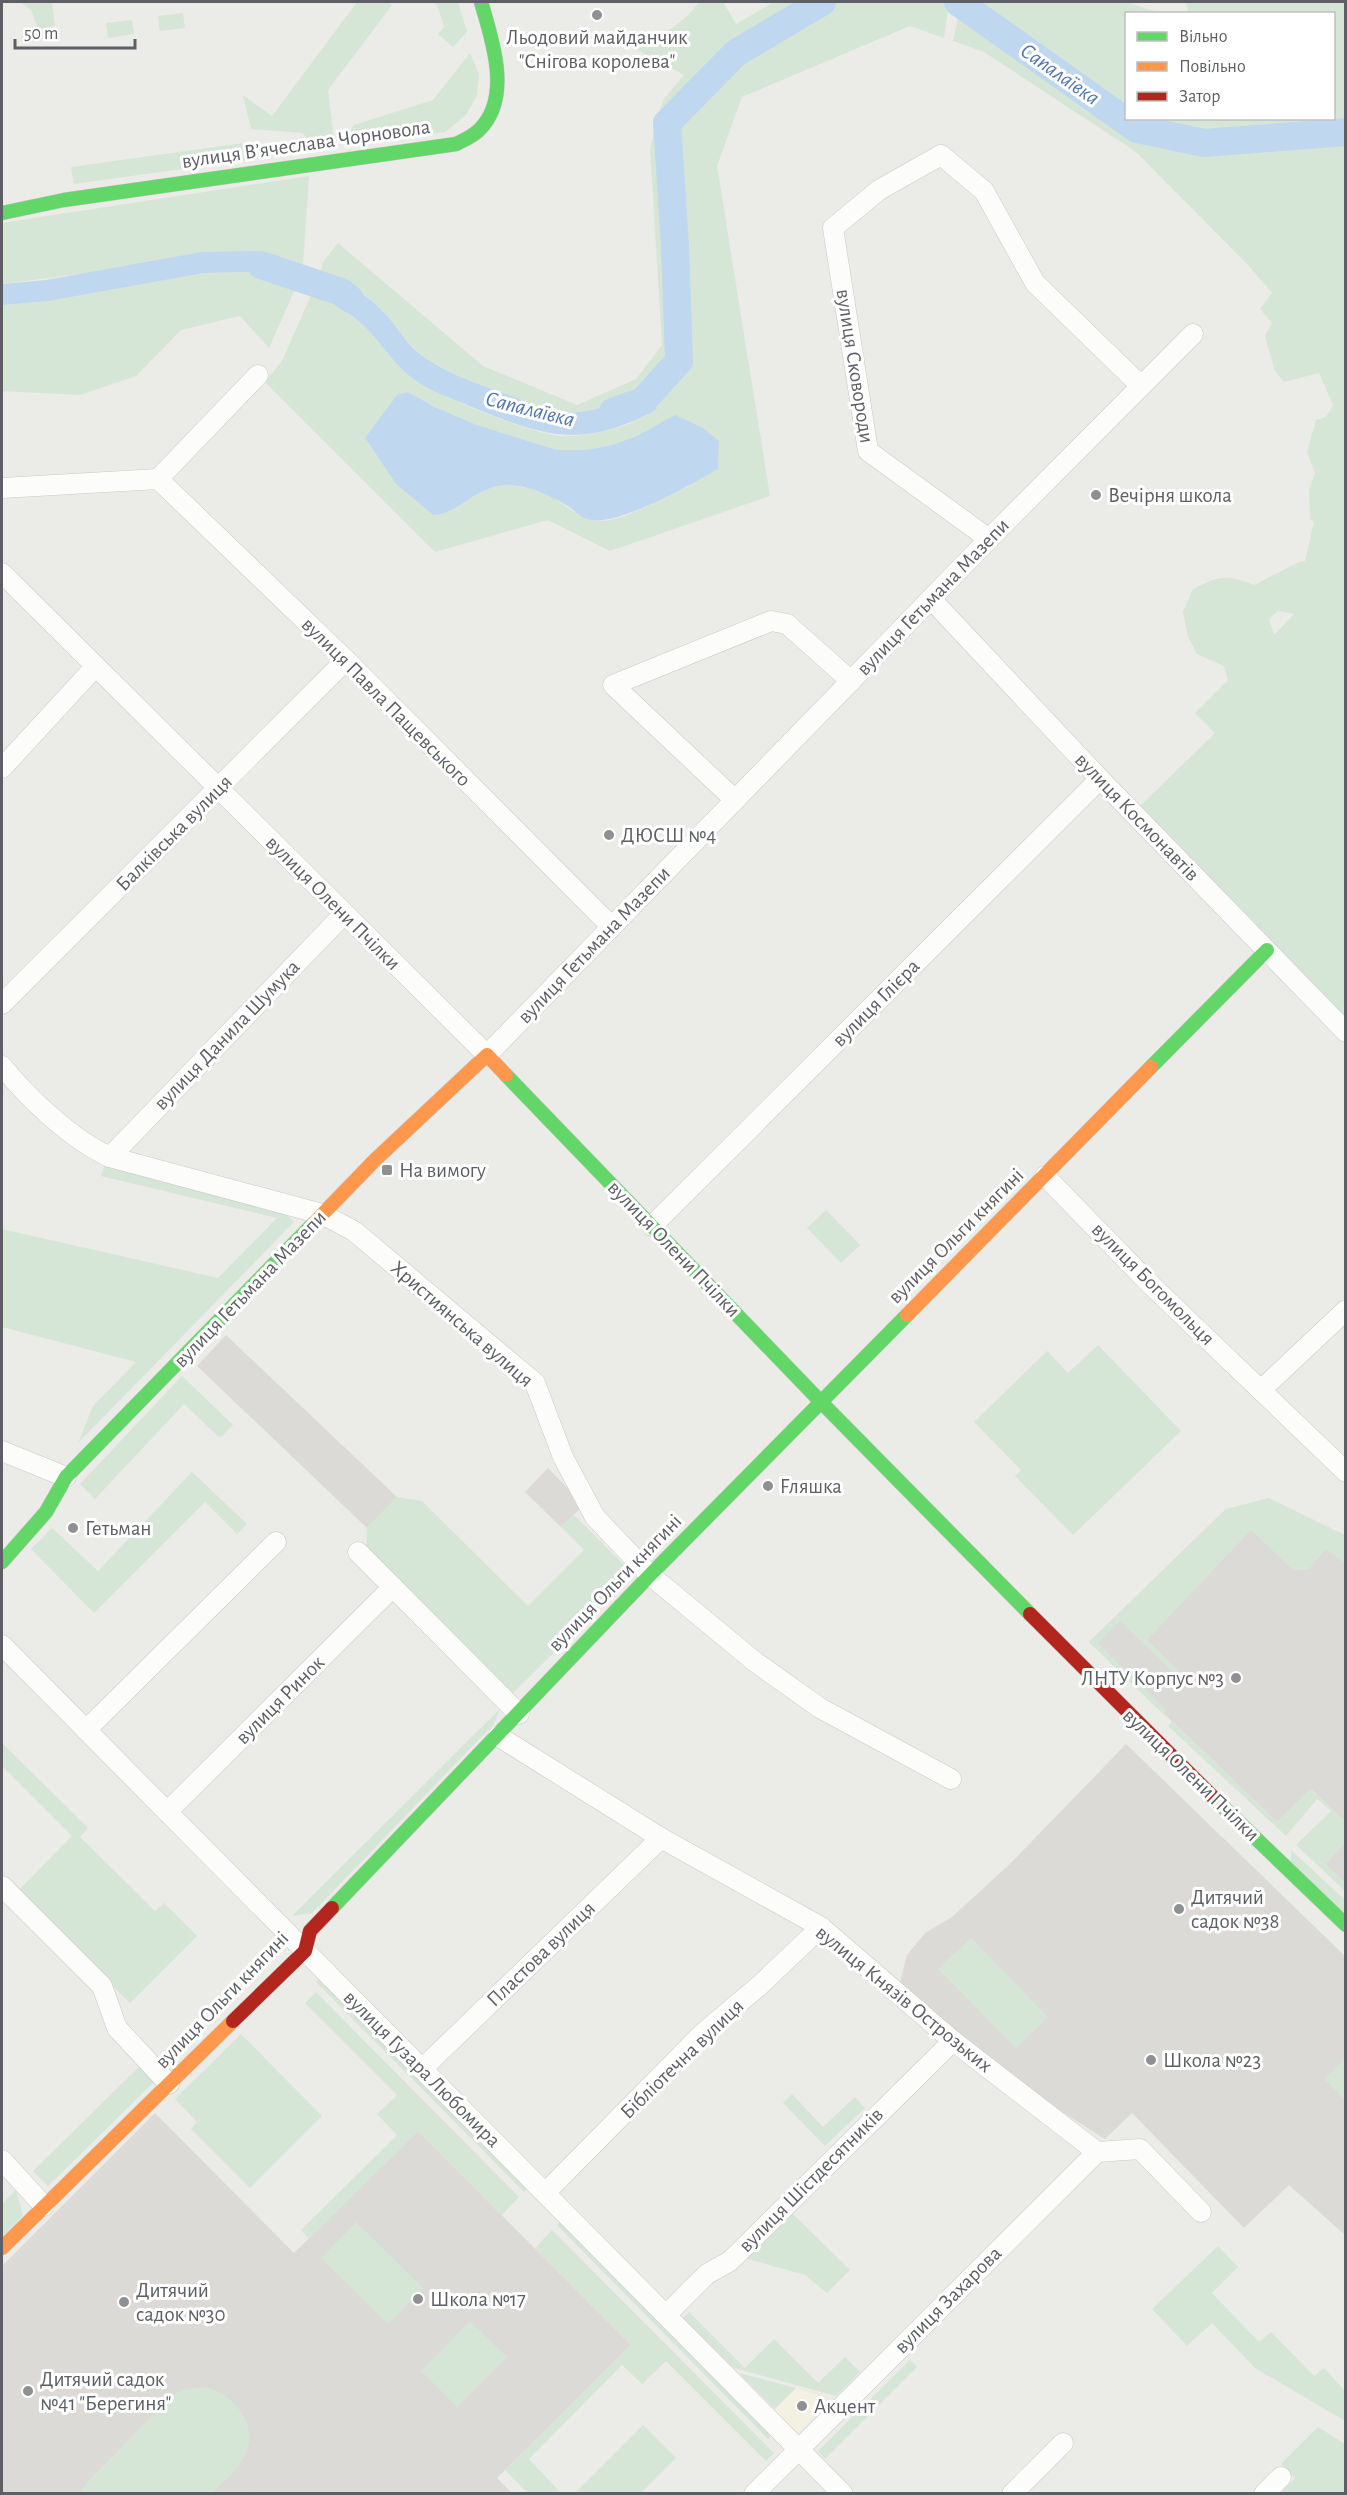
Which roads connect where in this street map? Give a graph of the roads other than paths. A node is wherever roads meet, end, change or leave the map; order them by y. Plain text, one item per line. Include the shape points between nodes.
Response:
1 (481, 2) edge
2 (2, 213) edge
3 (1193, 334) dead end
4 (258, 375) dead end
5 (1141, 386) junction
6 (158, 479) junction
7 (2, 488) edge
8 (989, 540) junction
9 (2, 573) edge
10 (931, 599) junction
11 (346, 660) junction
12 (95, 667) junction
13 (851, 681) junction
14 (2, 768) edge
15 (1100, 779) junction
16 (218, 790) junction
17 (735, 800) junction
18 (344, 914) junction
19 (612, 927) junction
20 (1267, 950) junction
21 (2, 1004) edge
22 (1346, 1032) edge
23 (487, 1055) junction
24 (2, 1066) edge
25 (110, 1157) junction
26 (1045, 1176) junction
27 (322, 1214) junction
28 (652, 1226) junction
29 (1346, 1310) edge
30 (1261, 1390) junction
31 (820, 1401) junction
32 (2, 1451) edge
33 (1346, 1472) edge
34 (66, 1477) junction
35 (276, 1542) dead end
36 (358, 1552) dead end
37 (2, 1562) edge
38 (650, 1575) junction
39 (393, 1587) junction
40 (2, 1645) edge
41 (519, 1714) junction
42 (86, 1730) junction
43 (498, 1736) junction
44 (951, 1779) dead end
45 (167, 1812) junction
46 (661, 1838) junction
47 (2, 1886) edge
48 (1346, 1925) edge
49 (821, 1927) junction
50 (305, 1951) junction
51 (953, 2041) junction
52 (422, 2069) junction
53 (169, 2084) junction
54 (1097, 2152) junction
55 (2, 2160) edge
56 (545, 2193) junction
57 (44, 2206) junction
58 (1201, 2212) dead end
59 (2, 2248) edge
60 (666, 2314) junction
61 (1063, 2443) dead end
62 (799, 2448) junction
63 (1281, 2477) dead end
64 (754, 2493) edge
65 (843, 2493) edge
66 (1012, 2493) edge
67 (1264, 2493) edge

1 - 2 street, вулиця Вʼячеслава Чорновола via 498,76 494,108 481,130 456,144 64,200
3 - 5 street, вулиця Гетьмана Мазепи
4 - 6 street
5 - 8 street, вулиця Гетьмана Мазепи
5 - 8 street, вулиця Сковороди via 1035,283 984,191 941,155 879,190 833,228 868,451
6 - 7 street
6 - 11 street, вулиця Павла Пащевського
8 - 10 street, вулиця Гетьмана Мазепи
9 - 12 street, вулиця Олени Пчілки
10 - 13 street, вулиця Гетьмана Мазепи
10 - 15 street, вулиця Космонавтів
11 - 16 street, Балківська вулиця
11 - 19 street, вулиця Павла Пащевського
12 - 14 street
12 - 16 street, вулиця Олени Пчілки
13 - 17 street, вулиця Гетьмана Мазепи
13 - 17 street via 787,624 771,621 613,685
15 - 20 street, вулиця Космонавтів
15 - 28 street, вулиця Глієра
16 - 18 street, вулиця Олени Пчілки
16 - 21 street, Балківська вулиця
17 - 19 street, вулиця Гетьмана Мазепи
18 - 23 street, вулиця Олени Пчілки
18 - 25 street, вулиця Данила Шумука
19 - 23 street, вулиця Гетьмана Мазепи
20 - 22 street, вулиця Космонавтів
20 - 26 street, вулиця Ольги княгині
23 - 27 street, вулиця Гетьмана Мазепи
23 - 28 street, вулиця Олени Пчілки
24 - 25 street, Християнська вулиця via 75,1137
25 - 27 street, Християнська вулиця
26 - 30 street, вулиця Богомольця
26 - 31 street, вулиця Ольги княгині
27 - 34 street, вулиця Гетьмана Мазепи
27 - 38 street, Християнська вулиця via 354,1231 536,1383 563,1457 595,1517
28 - 31 street, вулиця Олени Пчілки
29 - 30 street
30 - 33 street, вулиця Богомольця
31 - 38 street, вулиця Ольги княгині
31 - 48 street, вулиця Олени Пчілки via 1150,1736
32 - 34 street
34 - 37 street, вулиця Гетьмана Мазепи via 46,1512
35 - 42 street
36 - 39 street
38 - 41 street, вулиця Ольги княгині
38 - 44 street, Християнська вулиця via 820,1708
39 - 41 street
39 - 45 street, вулиця Ринок
40 - 42 street, вулиця Гузара Любомира
41 - 43 street, вулиця Ольги княгині
42 - 45 street, вулиця Гузара Любомира
43 - 46 street, вулиця Князів Острозьких
43 - 50 street, вулиця Ольги княгині via 310,1930
45 - 50 street, вулиця Гузара Любомира
46 - 49 street, вулиця Князів Острозьких
46 - 52 street, Пластова вулиця
47 - 53 street via 102,1986 117,2028
49 - 51 street, вулиця Князів Острозьких
49 - 56 street, Бібліотечна вулиця via 702,2034
50 - 52 street, вулиця Гузара Любомира
50 - 53 street, вулиця Ольги княгині
51 - 54 street, вулиця Князів Острозьких
51 - 60 street, вулиця Шістдесятників via 730,2261 707,2274
52 - 56 street, вулиця Гузара Любомира
53 - 57 street, вулиця Ольги княгині
54 - 58 street via 1140,2149
54 - 62 street, вулиця Захарова
55 - 57 street
56 - 60 street, вулиця Гузара Любомира
57 - 59 street, вулиця Ольги княгині
60 - 62 street, вулиця Гузара Любомира
61 - 66 street
62 - 64 street, вулиця Захарова
62 - 65 street, вулиця Гузара Любомира
63 - 67 street

